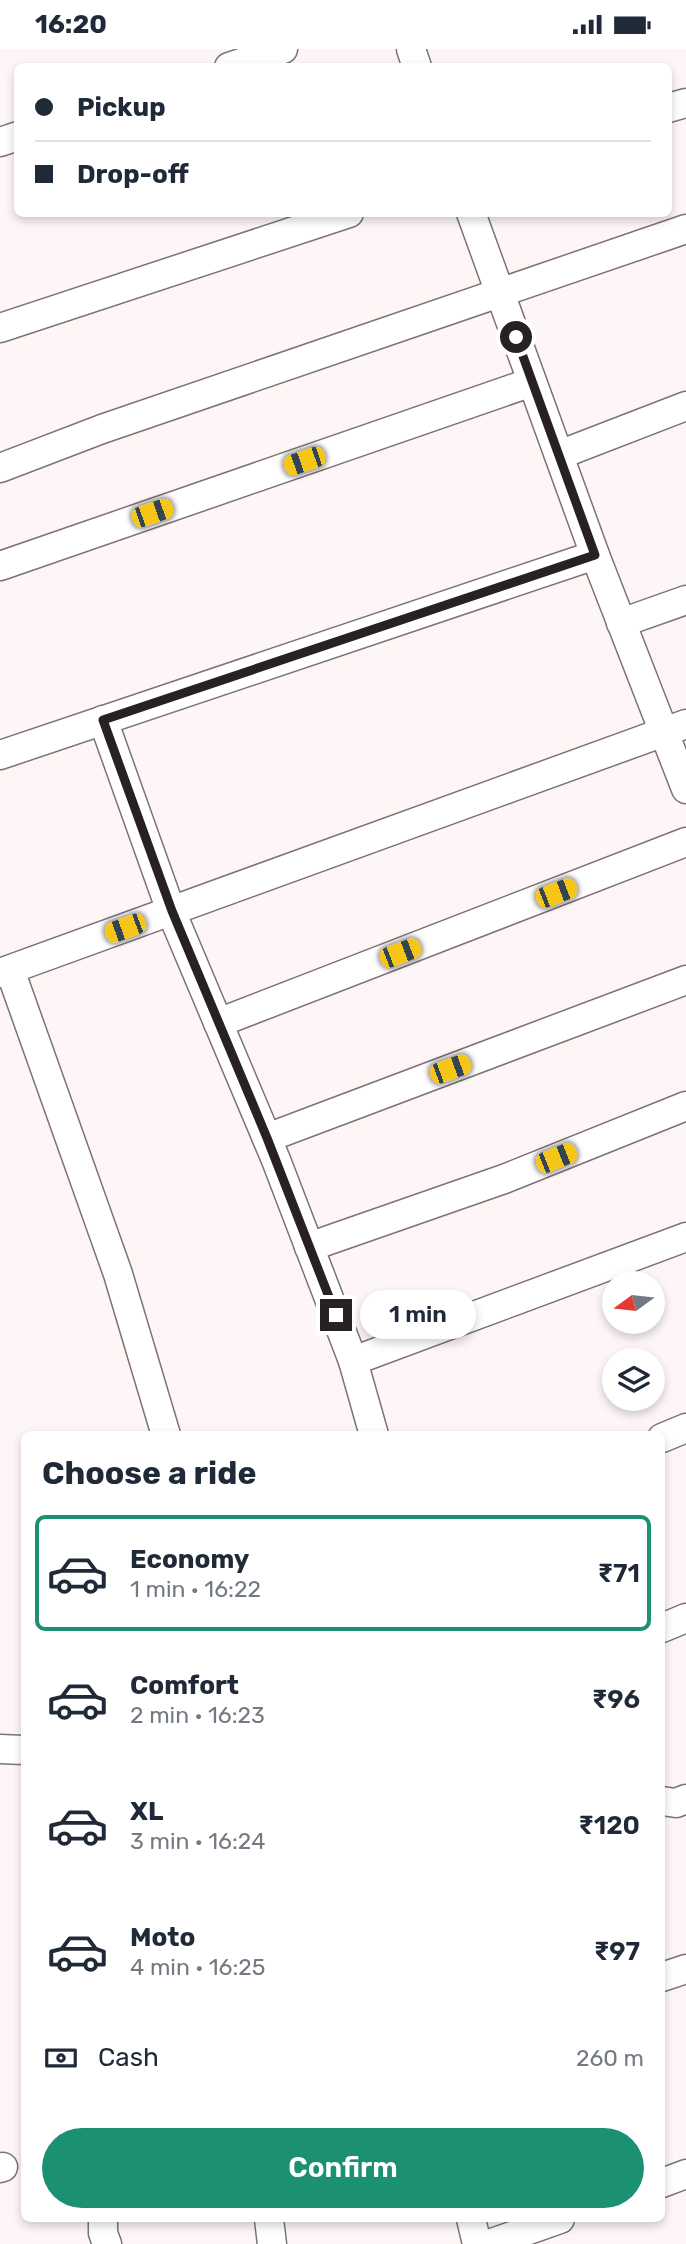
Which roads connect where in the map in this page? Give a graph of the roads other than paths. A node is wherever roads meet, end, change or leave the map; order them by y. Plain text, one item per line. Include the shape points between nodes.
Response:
1 (283, 49) edge
2 (241, 63) edge
3 (337, 217) edge
4 (472, 217) edge
5 (686, 229) edge
6 (500, 292) junction
7 (0, 328) edge
8 (532, 382) junction
9 (686, 406) edge
10 (559, 455) junction
11 (0, 468) edge
12 (595, 555) junction
13 (0, 566) edge
14 (686, 600) edge
15 (621, 623) junction
16 (103, 720) junction
17 (675, 728) edge
18 (0, 755) edge
19 (686, 789) edge
20 (686, 842) edge
21 (172, 911) junction
22 (5, 972) edge
23 (686, 980) edge
24 (218, 1023) junction
25 (686, 1106) edge
26 (267, 1138) junction
27 (686, 1237) edge
28 (309, 1247) junction
29 (353, 1361) junction
30 (686, 1429) edge
31 (165, 1431) edge
32 (373, 1431) edge
33 (665, 1438) edge
34 (686, 1618) edge
35 (665, 1626) edge
36 (0, 1749) edge
37 (21, 1750) edge
38 (686, 1799) edge
39 (665, 1801) edge
40 (686, 1969) edge
41 (665, 1976) edge
42 (686, 2174) edge
43 (665, 2182) edge
44 (103, 2222) edge
45 (269, 2222) edge
46 (472, 2222) edge
47 (551, 2222) edge
48 (107, 2244) edge
49 (272, 2244) edge
50 (477, 2244) edge
51 (489, 2244) edge

1 - 2 street
3 - 7 street
4 - 6 street
5 - 6 street
6 - 8 street
6 - 11 street
8 - 10 street
8 - 13 street
9 - 10 street
10 - 12 street
12 - 15 street
12 - 16 street
14 - 15 street
15 - 17 street
16 - 18 street
16 - 21 street
17 - 19 street
17 - 21 street
20 - 24 street
21 - 22 street
21 - 24 street
22 - 31 street via 118,1274
23 - 26 street
24 - 26 street
25 - 28 street via 504,1179
26 - 28 street
27 - 29 street
28 - 29 street
29 - 32 street
30 - 33 street
34 - 35 street
36 - 37 street
38 - 39 street
40 - 41 street
42 - 43 street
44 - 48 street
45 - 49 street
46 - 50 street
47 - 51 street

